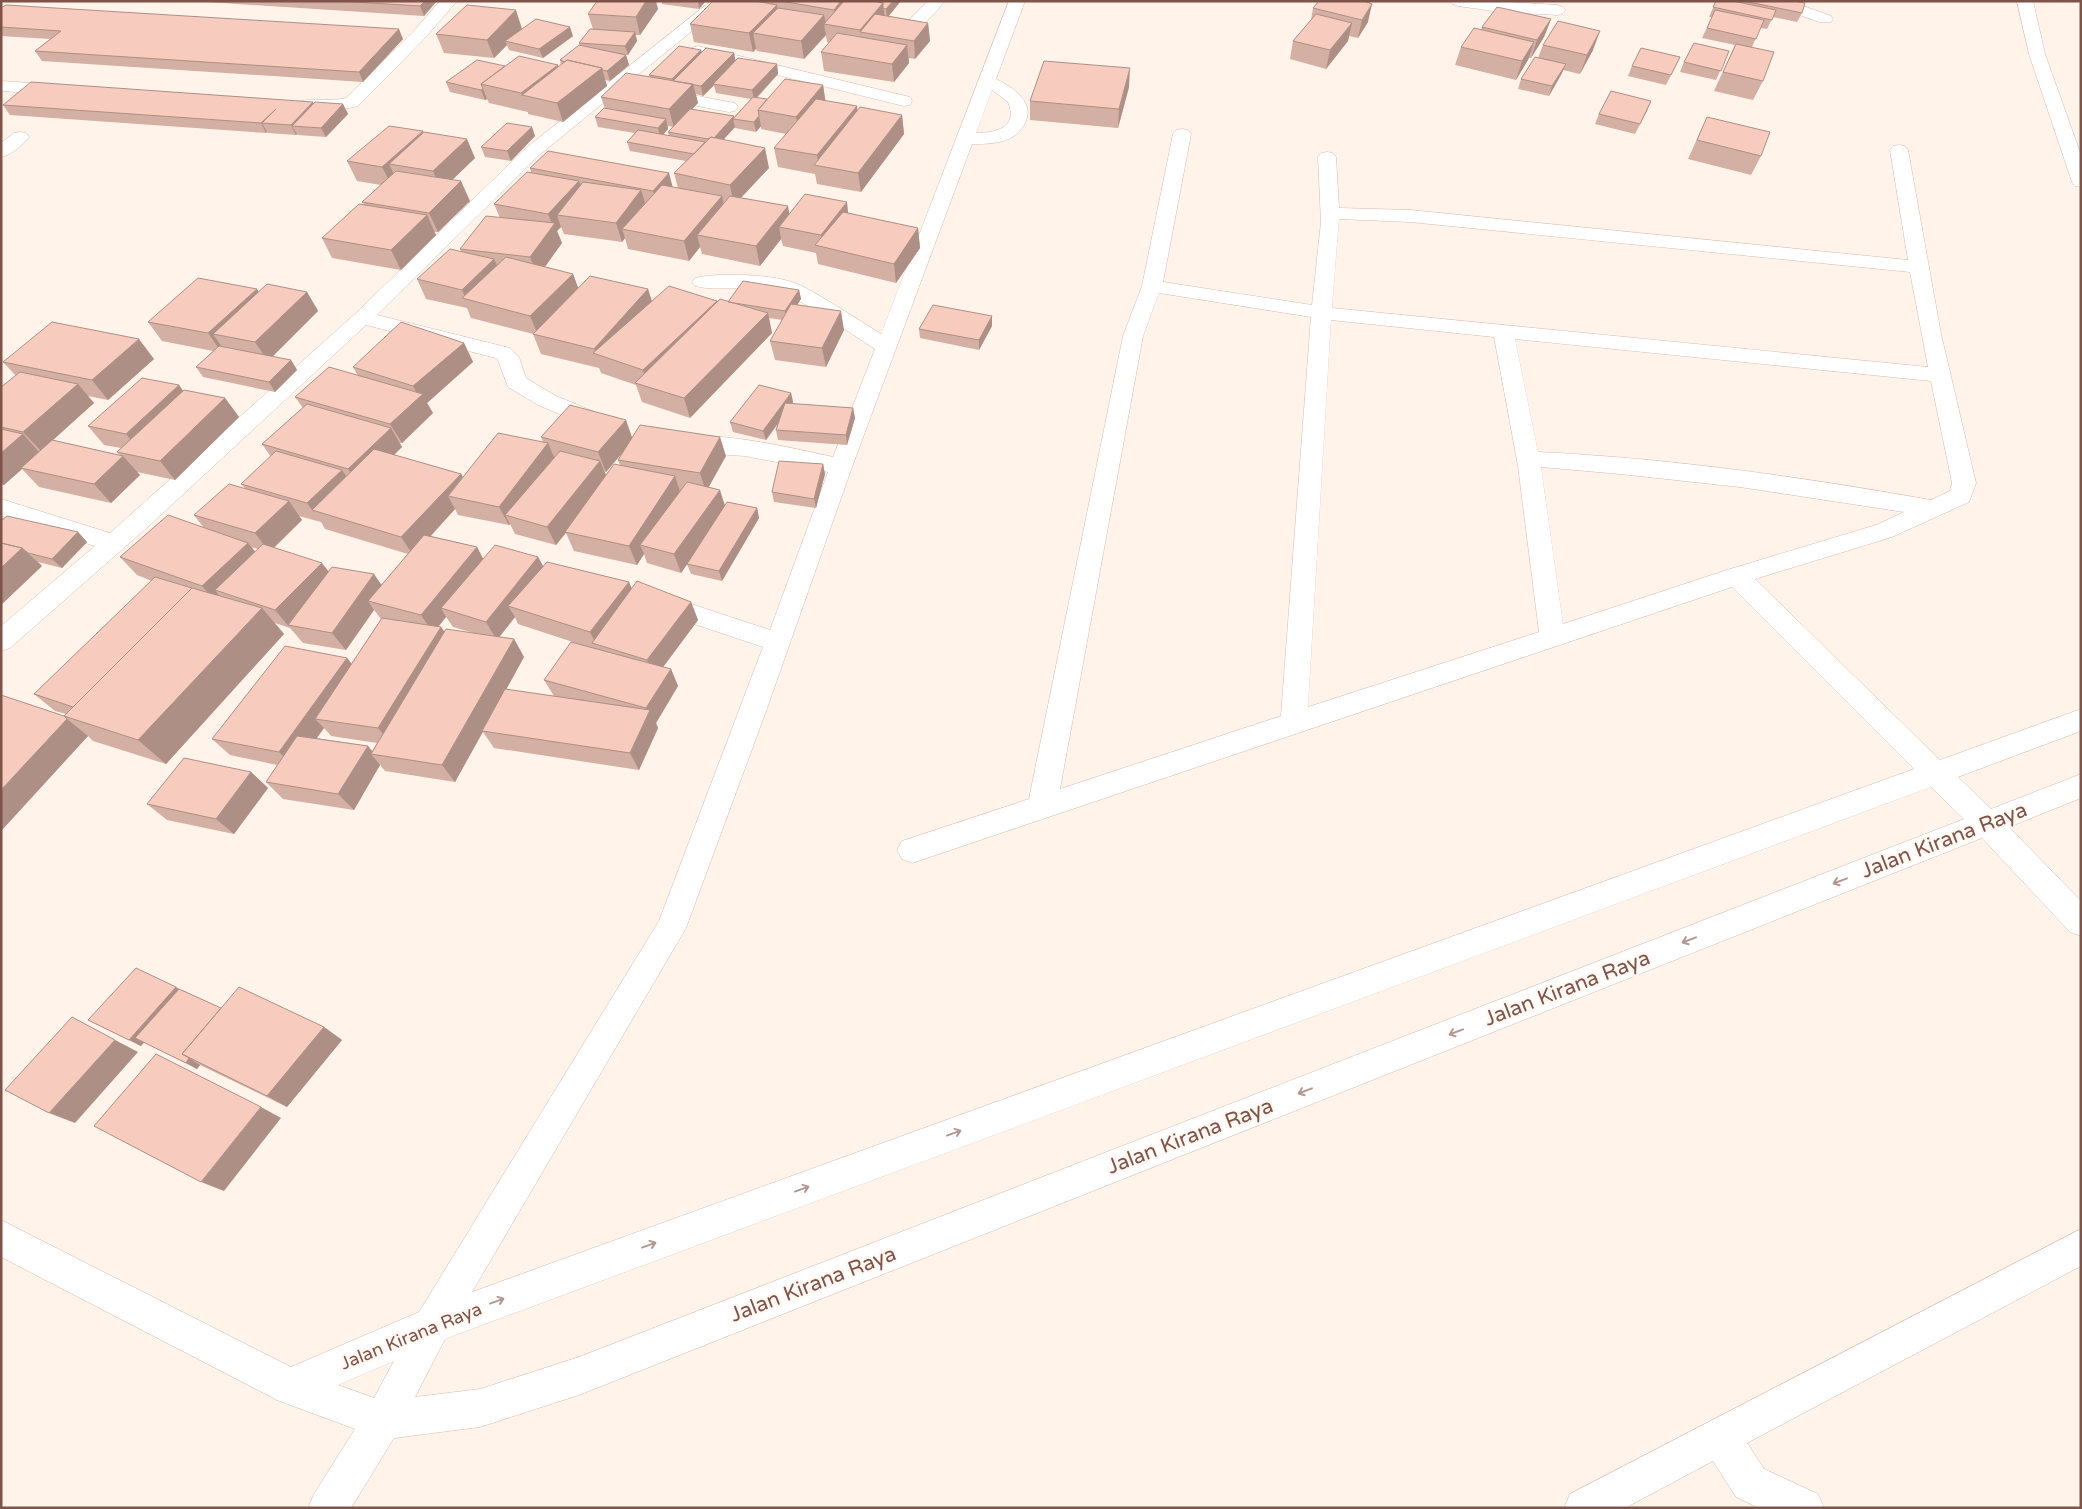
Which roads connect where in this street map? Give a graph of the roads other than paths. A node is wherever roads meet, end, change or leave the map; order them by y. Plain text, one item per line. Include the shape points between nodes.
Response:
1 (449, 1) edge
2 (721, 1) edge
3 (936, 1) edge
4 (1017, 1) edge
5 (1458, 1) edge
6 (1775, 1) edge
7 (2024, 1) edge
8 (1558, 10) dead end
9 (1825, 19) dead end
10 (398, 35) edge
11 (418, 36) junction
12 (902, 36) edge
13 (668, 44) junction
14 (986, 81) junction
15 (1, 86) edge
16 (631, 88) junction
17 (79, 91) edge
18 (904, 101) dead end
19 (293, 104) edge
20 (728, 107) dead end
21 (1, 134) edge
22 (1182, 134) dead end
23 (964, 139) junction
24 (1899, 150) dead end
25 (1, 152) edge
26 (1327, 158) dead end
27 (2081, 182) edge
28 (1329, 213) junction
29 (1920, 267) junction
30 (702, 282) dead end
31 (1152, 286) junction
32 (1322, 313) junction
33 (362, 318) junction
34 (1503, 331) junction
35 (886, 346) junction
36 (1940, 375) junction
37 (620, 432) edge
38 (664, 442) edge
39 (1528, 458) junction
40 (841, 466) junction
41 (1, 507) edge
42 (1934, 509) junction
43 (115, 543) junction
44 (1736, 576) junction
45 (639, 596) edge
46 (1552, 637) junction
47 (1, 641) edge
48 (778, 642) junction
49 (2081, 720) edge
50 (1294, 723) junction
51 (1935, 772) junction
52 (2081, 786) edge
53 (1042, 807) junction
54 (1986, 823) junction
55 (912, 850) dead end
56 (2081, 922) edge
57 (1, 1238) edge
58 (2081, 1247) edge
59 (432, 1325) junction
60 (290, 1387) junction
61 (383, 1420) junction
62 (1720, 1436) junction
63 (328, 1508) edge
64 (1584, 1508) edge
65 (1804, 1508) edge

1 - 11 street
2 - 13 street
3 - 12 street
4 - 14 street
5 - 8 street
6 - 9 street
7 - 27 street via 2036,54
10 - 11 street
11 - 19 street via 352,102 336,106
13 - 16 street
13 - 18 street
14 - 23 street
14 - 23 street via 1004,88 1013,97 1020,107 1018,118 1014,128 1005,135
15 - 17 street
16 - 20 street
16 - 33 street via 542,154
21 - 25 street via 20,137
22 - 31 street
23 - 35 street
24 - 29 street
26 - 28 street
28 - 29 street via 1410,216
28 - 32 street
29 - 36 street
30 - 35 street via 768,283 793,289
31 - 32 street
31 - 53 street via 1132,336
32 - 34 street
32 - 50 street
33 - 37 street via 503,353 508,357 516,382 530,392
33 - 43 street
34 - 36 street
34 - 39 street
35 - 40 street
36 - 42 street via 1964,483 1961,496
38 - 40 street via 758,449
39 - 42 street via 1724,477 1853,494
39 - 46 street
40 - 48 street
41 - 43 street
42 - 44 street via 1884,531
43 - 47 street
44 - 46 street
44 - 51 street
45 - 48 street
46 - 50 street
48 - 59 street via 671,928
49 - 51 street, Jalan Kirana Raya
50 - 53 street
51 - 54 street
59 -> 51 street, Jalan Kirana Raya
52 - 54 street, Jalan Kirana Raya
53 - 55 street
54 - 56 street
54 -> 61 street, Jalan Kirana Raya via 579,1376 480,1408
57 - 60 street, Jalan Kirana Raya
58 - 62 street
59 - 60 street, Jalan Kirana Raya
59 - 61 street
60 - 61 street, Jalan Kirana Raya
61 - 63 street
62 - 64 street
62 - 65 street via 1750,1484

